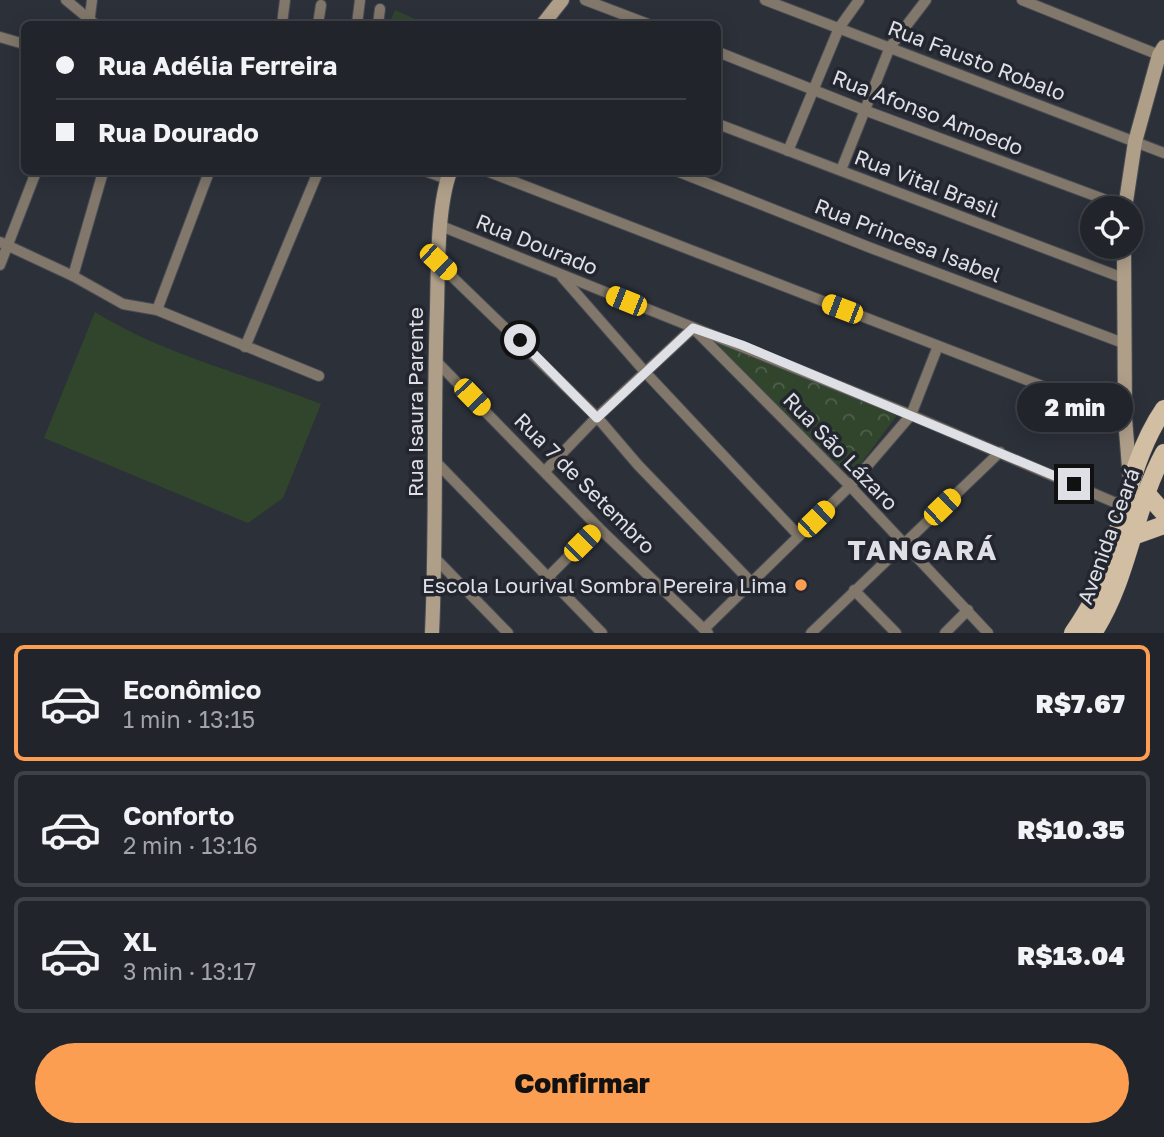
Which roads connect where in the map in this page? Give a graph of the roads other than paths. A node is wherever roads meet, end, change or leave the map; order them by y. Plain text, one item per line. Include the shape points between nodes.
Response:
1 (66, 0) edge
2 (92, 0) edge
3 (285, 0) edge
4 (360, 0) edge
5 (562, 0) edge
6 (585, 0) edge
7 (765, 0) edge
8 (859, 0) edge
9 (926, 0) edge
10 (1022, 0) edge
11 (321, 5) dead end
12 (380, 9) dead end
13 (89, 21) edge
14 (91, 21) edge
15 (282, 21) edge
16 (318, 21) edge
17 (357, 21) edge
18 (378, 21) edge
19 (545, 21) edge
20 (640, 21) edge
21 (839, 29) junction
22 (0, 37) edge
23 (21, 43) edge
24 (890, 47) junction
25 (721, 53) edge
26 (1162, 53) edge
27 (812, 89) junction
28 (864, 110) junction
29 (721, 125) edge
30 (1135, 142) junction
31 (788, 151) junction
32 (1164, 153) edge
33 (841, 170) junction
34 (35, 175) edge
35 (102, 175) edge
36 (208, 175) edge
37 (317, 175) edge
38 (448, 175) edge
39 (497, 175) edge
40 (687, 175) edge
41 (1093, 196) edge
42 (1127, 196) edge
43 (441, 226) junction
44 (4, 244) edge
45 (1124, 259) edge
46 (438, 262) junction
47 (0, 265) edge
48 (559, 275) junction
49 (73, 276) junction
50 (1123, 278) junction
51 (157, 310) junction
52 (693, 328) junction
53 (1124, 343) junction
54 (938, 346) junction
55 (245, 347) junction
56 (435, 360) junction
57 (646, 373) junction
58 (319, 376) dead end
59 (1164, 409) edge
60 (911, 415) junction
61 (597, 418) junction
62 (1125, 418) junction
63 (1000, 452) junction
64 (1164, 453) edge
65 (436, 462) junction
66 (545, 471) junction
67 (1131, 484) junction
68 (850, 485) junction
69 (1145, 503) junction
70 (1123, 506) junction
71 (1164, 513) edge
72 (1164, 525) edge
73 (598, 527) junction
74 (799, 536) junction
75 (1133, 536) junction
76 (903, 544) junction
77 (435, 558) junction
78 (548, 577) junction
79 (752, 583) junction
80 (854, 590) junction
81 (968, 610) junction
82 (706, 631) edge
83 (432, 633) edge
84 (508, 633) edge
85 (602, 633) edge
86 (811, 633) edge
87 (896, 633) edge
88 (944, 633) edge
89 (988, 633) edge
90 (1073, 633) edge
91 (1093, 633) edge

1 - 13 street
2 - 14 street
3 - 15 street
4 - 17 street
5 - 19 street
6 - 20 street
7 - 21 street, Rua Fausto Robalo
8 - 21 street
9 - 24 street
10 - 26 street
11 - 16 street
12 - 18 street
21 - 24 street, Rua Fausto Robalo
21 - 27 street
22 - 23 street
24 - 28 street
24 - 30 street, Rua Fausto Robalo
25 - 27 street, Rua Afonso Amoedo
26 - 30 street
27 - 28 street, Rua Afonso Amoedo
27 - 31 street
28 - 33 street
28 - 41 street, Rua Afonso Amoedo
29 - 31 street, Rua Vital Brasil
30 - 32 street, Rua Fausto Robalo
30 - 42 street
31 - 33 street, Rua Vital Brasil
33 - 50 street, Rua Vital Brasil
34 - 44 street
35 - 49 street
36 - 51 street
37 - 55 street
38 - 43 street, Rua Isaura Parente
39 - 54 street
40 - 53 street, Rua Princesa Isabel
43 - 46 street, Rua Isaura Parente
43 - 48 street, Rua Dourado
44 - 47 street
44 - 49 street via 20,256
45 - 50 street
46 - 56 street, Rua Isaura Parente
46 - 61 street
48 - 52 street, Rua Dourado
48 - 57 street
49 - 51 street via 123,304
50 - 53 street
51 - 55 street
52 - 57 street
52 - 60 street, Rua Dourado
52 - 68 street, Rua São Lázaro
53 - 62 street
54 - 60 street
54 - 62 street
55 - 58 street
56 - 65 street, Rua Isaura Parente
56 - 66 street, Rua 7 de Setembro
57 - 61 street
57 - 74 street
59 - 67 main road, Avenida Ceará via 1144,445
60 - 63 street, Rua Dourado
60 - 68 street
61 - 66 street
61 - 79 street
62 - 67 street
63 - 70 street, Rua Dourado
63 - 76 street
64 - 69 main road, Avenida Ceará
65 - 77 street, Rua Isaura Parente
65 - 78 street
66 - 73 street, Rua 7 de Setembro
67 - 69 main road via 1134,502
67 - 70 main road, Avenida Ceará
68 - 74 street
68 - 76 street, Rua São Lázaro
69 - 71 main road
69 - 75 main road, Avenida Ceará
70 - 90 main road, Avenida Ceará via 1105,573
72 - 75 main road
73 - 78 street
73 - 82 street, Rua 7 de Setembro
74 - 79 street
75 - 91 main road, Avenida Ceará via 1119,583
76 - 80 street
76 - 81 street, Rua São Lázaro
77 - 83 street, Rua Isaura Parente
77 - 84 street
78 - 85 street
79 - 82 street
80 - 86 street
80 - 87 street
81 - 88 street
81 - 89 street, Rua São Lázaro

